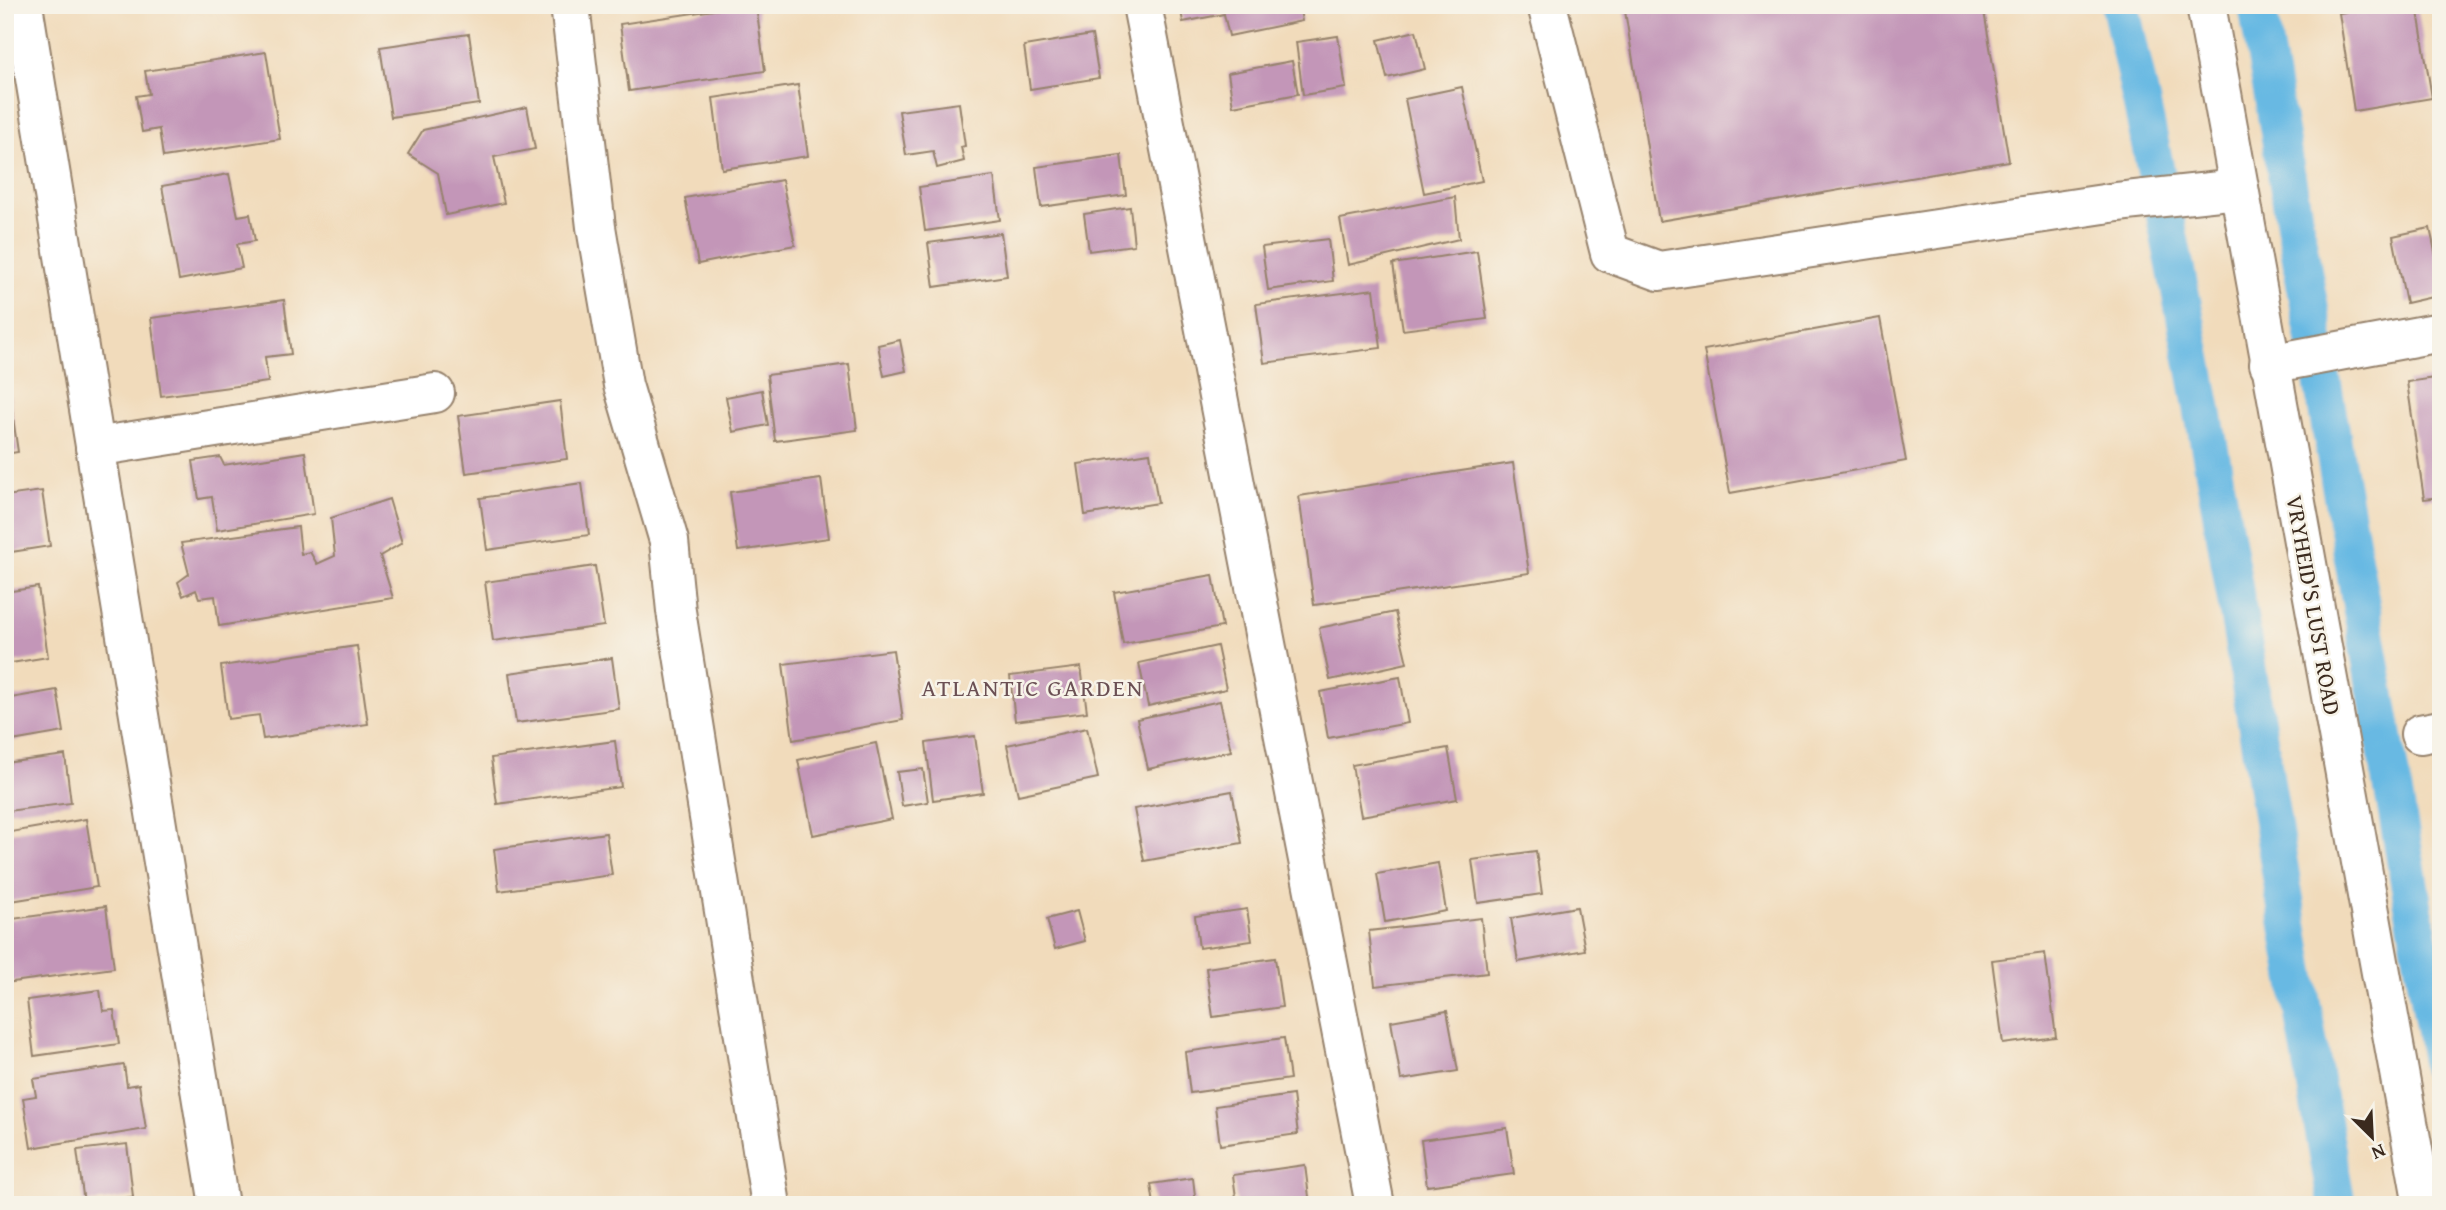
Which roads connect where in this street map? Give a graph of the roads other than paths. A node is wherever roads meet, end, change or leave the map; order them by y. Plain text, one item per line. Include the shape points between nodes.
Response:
1 (23, 5) edge
2 (570, 5) edge
3 (1142, 5) edge
4 (1547, 5) edge
5 (2206, 5) edge
6 (2238, 189) junction
7 (2441, 332) edge
8 (2279, 362) junction
9 (435, 393) dead end
10 (95, 447) junction
11 (219, 1205) edge
12 (771, 1205) edge
13 (1375, 1205) edge
14 (2423, 1205) edge

1 - 10 street
2 - 12 street via 596,227 623,385 668,541
3 - 13 street
4 - 6 street via 1610,253 1659,271 2117,202
5 - 6 street, VRYHEID'S LUST ROAD
6 - 8 street, VRYHEID'S LUST ROAD
7 - 8 street
8 - 14 street, VRYHEID'S LUST ROAD
9 - 10 street
10 - 11 street

